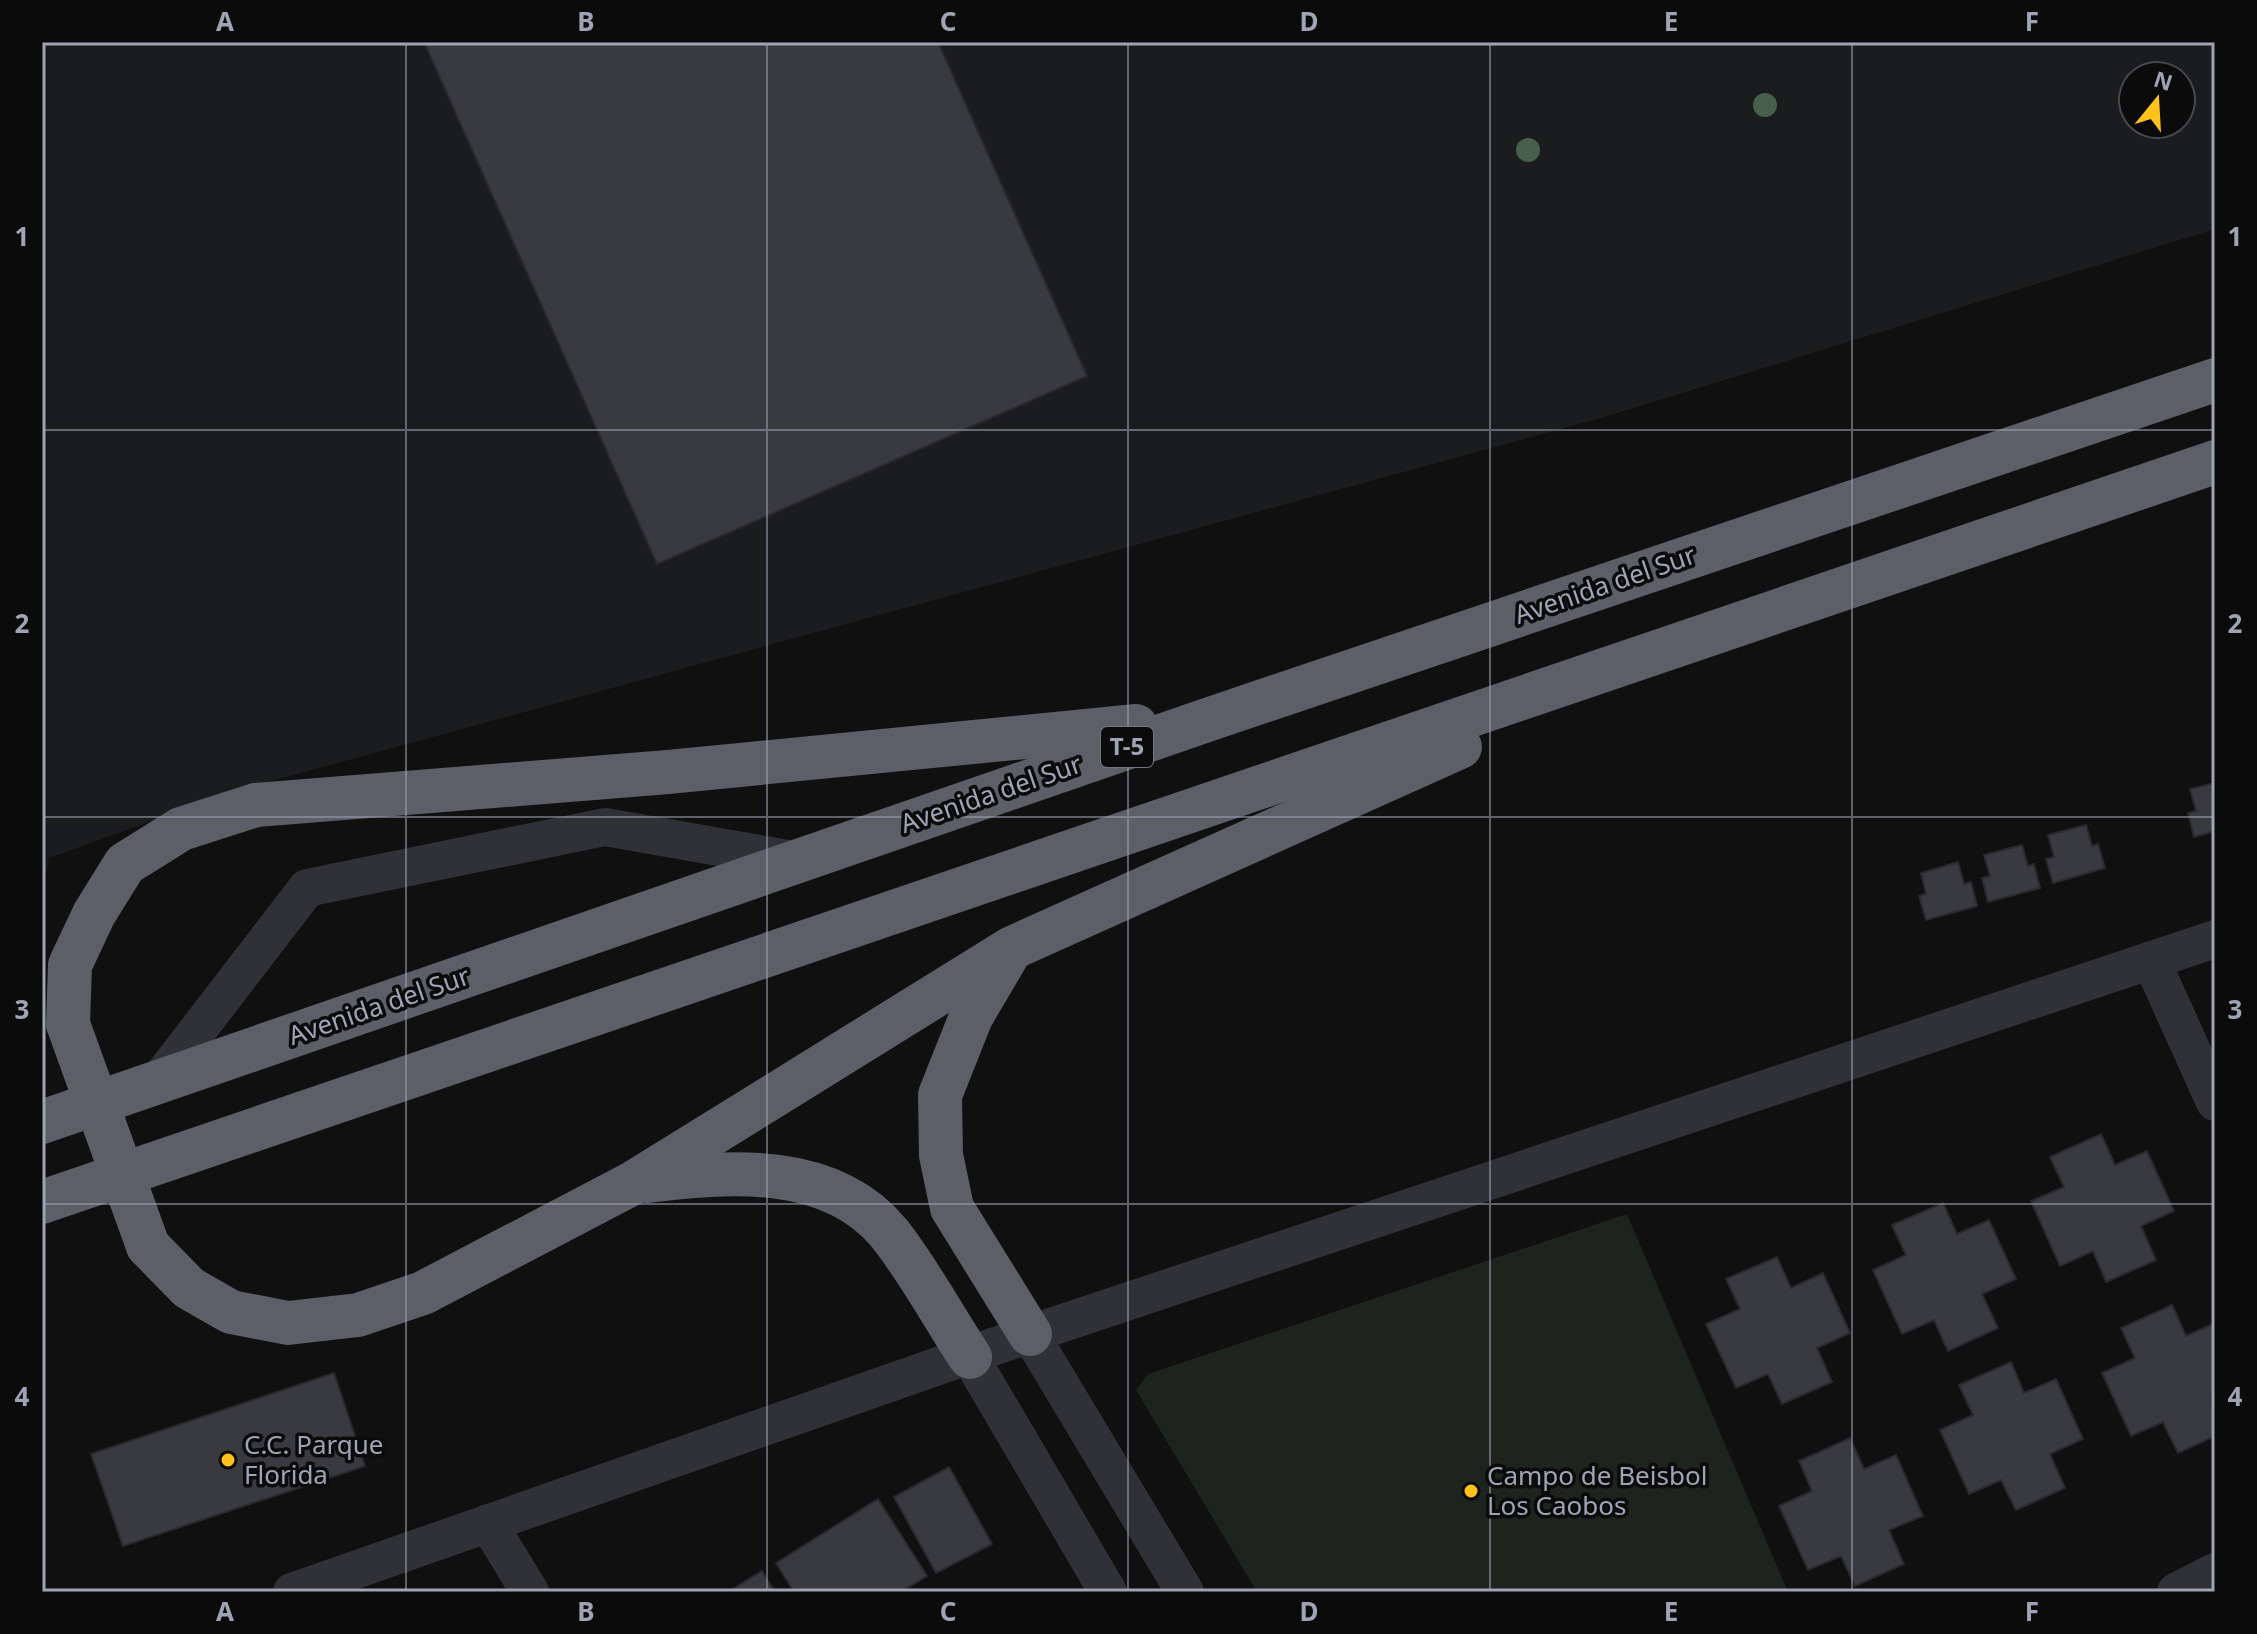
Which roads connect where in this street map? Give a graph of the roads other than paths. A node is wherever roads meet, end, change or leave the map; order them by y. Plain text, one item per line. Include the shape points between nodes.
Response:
1 (2215, 380) edge
2 (2215, 462) edge
3 (1705, 637) junction
4 (1210, 719) junction
5 (799, 861) junction
6 (2215, 939) edge
7 (1012, 948) junction
8 (2151, 960) junction
9 (157, 1083) junction
10 (2215, 1102) edge
11 (42, 1122) edge
12 (633, 1183) junction
13 (42, 1202) edge
14 (1030, 1334) junction
15 (970, 1357) junction
16 (488, 1523) junction
17 (2215, 1572) edge
18 (292, 1592) edge
19 (530, 1592) edge
20 (1108, 1592) edge
21 (1185, 1592) edge
22 (2176, 1592) edge

1 - 4 highway, Avenida del Sur / T-5
2 - 3 highway
3 - 7 highway
3 - 13 highway
4 - 5 highway, Avenida del Sur / T-5
4 - 12 highway, bridge via 256,805 181,829 125,864 70,965 68,1024 148,1246 189,1288 231,1312 288,1323 344,1316 423,1293
5 - 9 highway, Avenida del Sur / T-5
5 - 9 street via 605,827 307,888
6 - 8 street
7 - 12 highway
7 - 14 highway via 971,1017 940,1095 941,1155 952,1208
8 - 10 street
8 - 14 street
9 - 11 highway, Avenida del Sur / T-5
12 - 15 highway via 721,1172 800,1179 847,1198 887,1231
14 - 15 street
14 - 21 street
15 - 16 street
15 - 20 street
16 - 18 street
16 - 19 street
17 - 22 street

